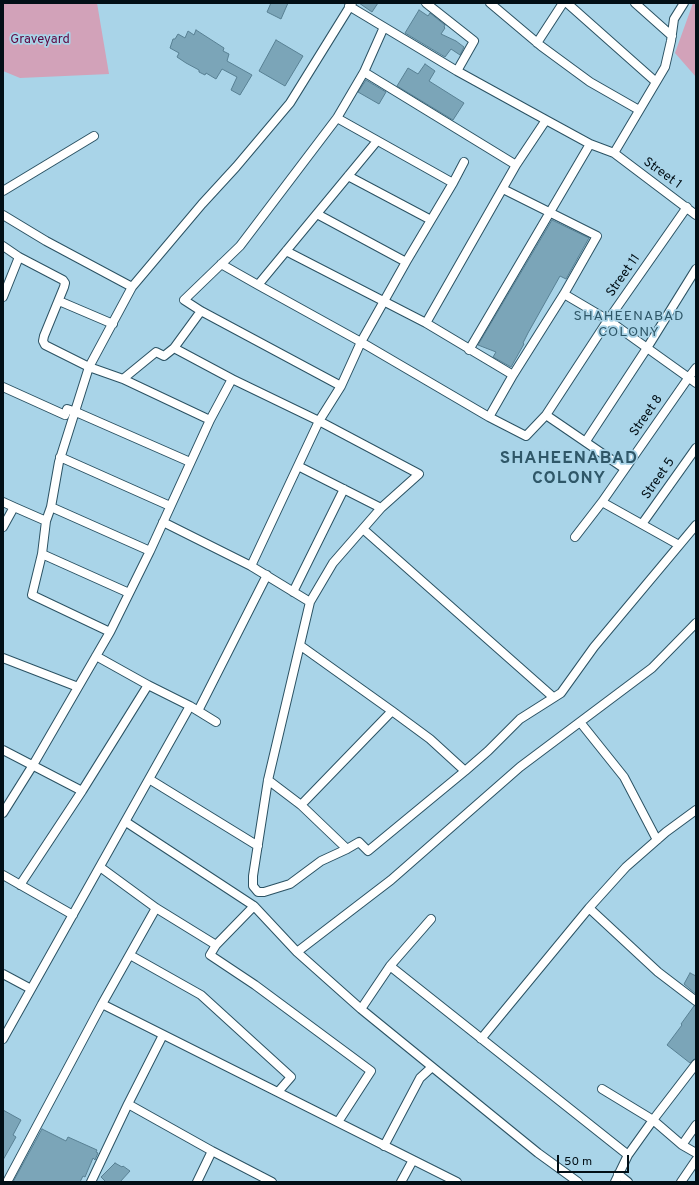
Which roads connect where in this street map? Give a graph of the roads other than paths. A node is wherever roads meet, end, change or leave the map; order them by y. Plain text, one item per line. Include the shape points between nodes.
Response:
1 (426, 3) edge
2 (490, 3) edge
3 (564, 3) edge
4 (567, 3) edge
5 (635, 3) edge
6 (684, 3) edge
7 (351, 5) edge
8 (384, 27) junction
9 (672, 36) junction
10 (537, 43) junction
11 (457, 71) junction
12 (364, 72) junction
13 (656, 82) junction
14 (640, 110) junction
15 (337, 118) junction
16 (546, 120) junction
17 (94, 136) dead end
18 (377, 141) junction
19 (590, 144) junction
20 (614, 153) junction
21 (464, 162) dead end
22 (516, 165) junction
23 (348, 176) junction
24 (453, 183) junction
25 (503, 189) junction
26 (3, 191) edge
27 (687, 207) junction
28 (550, 212) junction
29 (317, 214) junction
30 (3, 215) edge
31 (696, 215) edge
32 (430, 220) junction
33 (3, 246) edge
34 (286, 251) junction
35 (20, 257) junction
36 (406, 262) junction
37 (222, 264) junction
38 (696, 269) edge
39 (258, 285) junction
40 (132, 287) junction
41 (564, 294) junction
42 (3, 297) edge
43 (384, 300) junction
44 (59, 301) junction
45 (201, 311) junction
46 (608, 320) junction
47 (426, 323) junction
48 (113, 324) junction
49 (361, 342) junction
50 (174, 348) junction
51 (648, 348) junction
52 (469, 350) junction
53 (89, 367) junction
54 (696, 368) edge
55 (512, 375) junction
56 (689, 377) junction
57 (123, 379) junction
58 (232, 379) junction
59 (696, 383) edge
60 (341, 386) junction
61 (3, 388) edge
62 (76, 412) junction
63 (546, 415) junction
64 (489, 417) junction
65 (210, 420) junction
66 (319, 421) junction
67 (586, 441) junction
68 (696, 448) edge
69 (60, 457) junction
70 (190, 462) junction
71 (298, 466) junction
72 (625, 469) junction
73 (344, 489) junction
74 (3, 502) edge
75 (602, 502) junction
76 (170, 506) junction
77 (14, 507) junction
78 (51, 507) junction
79 (382, 508) junction
80 (46, 521) junction
81 (163, 522) junction
82 (642, 524) junction
83 (696, 525) edge
84 (3, 527) edge
85 (362, 529) junction
86 (575, 537) dead end
87 (678, 545) junction
88 (150, 551) junction
89 (42, 554) junction
90 (251, 566) junction
91 (267, 575) junction
92 (293, 592) junction
93 (129, 593) junction
94 (310, 602) junction
95 (696, 623) edge
96 (110, 632) junction
97 (301, 646) junction
98 (96, 656) junction
99 (3, 658) edge
100 (148, 685) junction
101 (78, 687) junction
102 (553, 697) junction
103 (190, 706) junction
104 (198, 711) junction
105 (392, 711) junction
106 (216, 722) dead end
107 (580, 722) junction
108 (3, 750) edge
109 (33, 765) junction
110 (465, 771) junction
111 (149, 779) junction
112 (268, 780) junction
113 (82, 790) junction
114 (301, 805) junction
115 (4, 809) edge
116 (696, 810) edge
117 (126, 822) junction
118 (657, 840) junction
119 (258, 846) junction
120 (347, 849) junction
121 (100, 867) junction
122 (3, 875) edge
123 (20, 885) junction
124 (254, 906) junction
125 (156, 908) junction
126 (589, 908) junction
127 (73, 915) junction
128 (431, 919) dead end
129 (216, 945) junction
130 (297, 952) junction
131 (130, 955) junction
132 (390, 966) junction
133 (3, 974) edge
134 (32, 989) junction
135 (696, 1001) edge
136 (102, 1004) junction
137 (361, 1009) junction
138 (162, 1035) junction
139 (3, 1039) edge
140 (481, 1039) junction
141 (696, 1064) edge
142 (432, 1067) junction
143 (602, 1089) dead end
144 (278, 1092) junction
145 (128, 1104) junction
146 (653, 1120) junction
147 (338, 1122) junction
148 (696, 1125) edge
149 (682, 1145) junction
150 (384, 1146) junction
151 (212, 1151) junction
152 (696, 1153) edge
153 (628, 1155) junction
154 (413, 1160) junction
155 (696, 1160) edge
156 (616, 1178) edge
157 (94, 1181) edge
158 (7, 1182) edge
159 (197, 1182) edge
160 (272, 1182) edge
161 (401, 1182) edge
162 (457, 1182) edge
163 (578, 1182) edge
164 (628, 1182) edge
165 (680, 1182) edge

1 - 11 street via 474,40
2 - 10 street
3 - 10 street
4 - 13 street
5 - 9 street
6 - 9 street via 674,19
7 - 8 street, Street 1
7 - 40 street via 290,103
8 - 11 street, Street 1
8 - 12 street
9 - 13 street via 665,68
10 - 14 street via 590,82
11 - 16 street, Street 1
12 - 15 street
12 - 22 street
13 - 14 street
14 - 20 street
15 - 18 street
15 - 37 street via 240,246
16 - 19 street, Street 1
16 - 22 street
17 - 26 street
18 - 23 street
18 - 24 street
19 - 20 street, Street 1
19 - 28 street
20 - 27 street, Street 1
21 - 24 street
22 - 25 street
23 - 29 street
23 - 32 street
24 - 32 street
25 - 28 street
25 - 47 street
27 - 31 street, Street 1
27 - 46 street, Street 11
28 - 41 street via 597,236
28 - 52 street
29 - 34 street
29 - 36 street
30 - 40 street
32 - 36 street
33 - 35 street
34 - 39 street
34 - 43 street
35 - 42 street
35 - 44 street via 63,280 65,283
36 - 43 street
37 - 39 street
37 - 45 street via 184,300
38 - 51 street
39 - 49 street
40 - 48 street
41 - 46 street
41 - 55 street
43 - 47 street
43 - 49 street
44 - 48 street
44 - 53 street via 43,341 45,345
45 - 50 street
45 - 60 street
46 - 51 street
46 - 63 street, Street 11
47 - 52 street
48 - 53 street
49 - 60 street
49 - 64 street
50 - 57 street via 164,356 156,352
50 - 58 street
51 - 56 street
51 - 67 street
52 - 55 street
53 - 57 street
53 - 62 street
54 - 56 street, Street 8
55 - 64 street
56 - 59 street
56 - 72 street, Street 8
57 - 65 street
58 - 65 street
58 - 66 street
60 - 66 street
61 - 62 street via 64,414 67,409
62 - 69 street
62 - 70 street
63 - 64 street, Street 11 via 526,436
63 - 67 street
65 - 70 street
66 - 71 street
66 - 79 street via 419,474
67 - 72 street
68 - 82 street, Street 5
69 - 76 street
69 - 78 street
70 - 76 street
71 - 73 street
71 - 90 street
72 - 75 street, Street 8
73 - 79 street
73 - 92 street
74 - 77 street
75 - 82 street
75 - 86 street, Street 8
76 - 81 street
77 - 80 street
77 - 84 street
78 - 80 street
78 - 88 street
79 - 85 street
80 - 89 street
81 - 88 street
81 - 90 street
82 - 87 street
83 - 87 street
85 - 94 street via 333,563
85 - 102 street
87 - 102 street via 594,647 561,693
88 - 93 street
89 - 93 street
89 - 96 street via 32,595
90 - 91 street
91 - 92 street
91 - 104 street
92 - 94 street
93 - 96 street
94 - 97 street
95 - 107 street via 652,668
96 - 98 street
97 - 105 street
97 - 112 street
98 - 100 street
98 - 101 street
99 - 101 street
100 - 103 street
100 - 113 street
101 - 109 street
102 - 110 street via 520,719
103 - 104 street
103 - 111 street
104 - 106 street
105 - 110 street via 430,739
105 - 114 street
107 - 118 street via 624,777
107 - 130 street via 520,767 391,880
108 - 109 street
109 - 113 street
109 - 115 street
110 - 120 street via 368,851 359,842
111 - 117 street
111 - 119 street
112 - 114 street
112 - 119 street
113 - 123 street
114 - 120 street
116 - 118 street
117 - 121 street
117 - 124 street
118 - 126 street via 626,867
119 - 120 street via 253,876 253,886 258,892 290,884 321,861
121 - 125 street
121 - 127 street
122 - 123 street
123 - 127 street
124 - 129 street
124 - 130 street
125 - 129 street
125 - 131 street
126 - 135 street via 658,972
126 - 140 street
127 - 134 street
128 - 132 street
129 - 147 street via 210,955 255,985 370,1071
130 - 137 street
131 - 136 street
131 - 144 street via 201,995 291,1077
132 - 137 street
132 - 140 street
133 - 134 street
134 - 139 street
136 - 138 street
136 - 158 street
137 - 142 street
138 - 144 street
138 - 145 street
140 - 153 street
141 - 146 street
142 - 150 street via 420,1078
142 - 163 street
143 - 146 street
144 - 147 street
145 - 151 street
145 - 157 street
146 - 149 street
146 - 153 street
147 - 150 street
148 - 149 street
149 - 152 street
150 - 154 street
151 - 159 street
151 - 160 street
153 - 156 street
154 - 161 street
154 - 162 street
155 - 165 street
156 - 164 street

